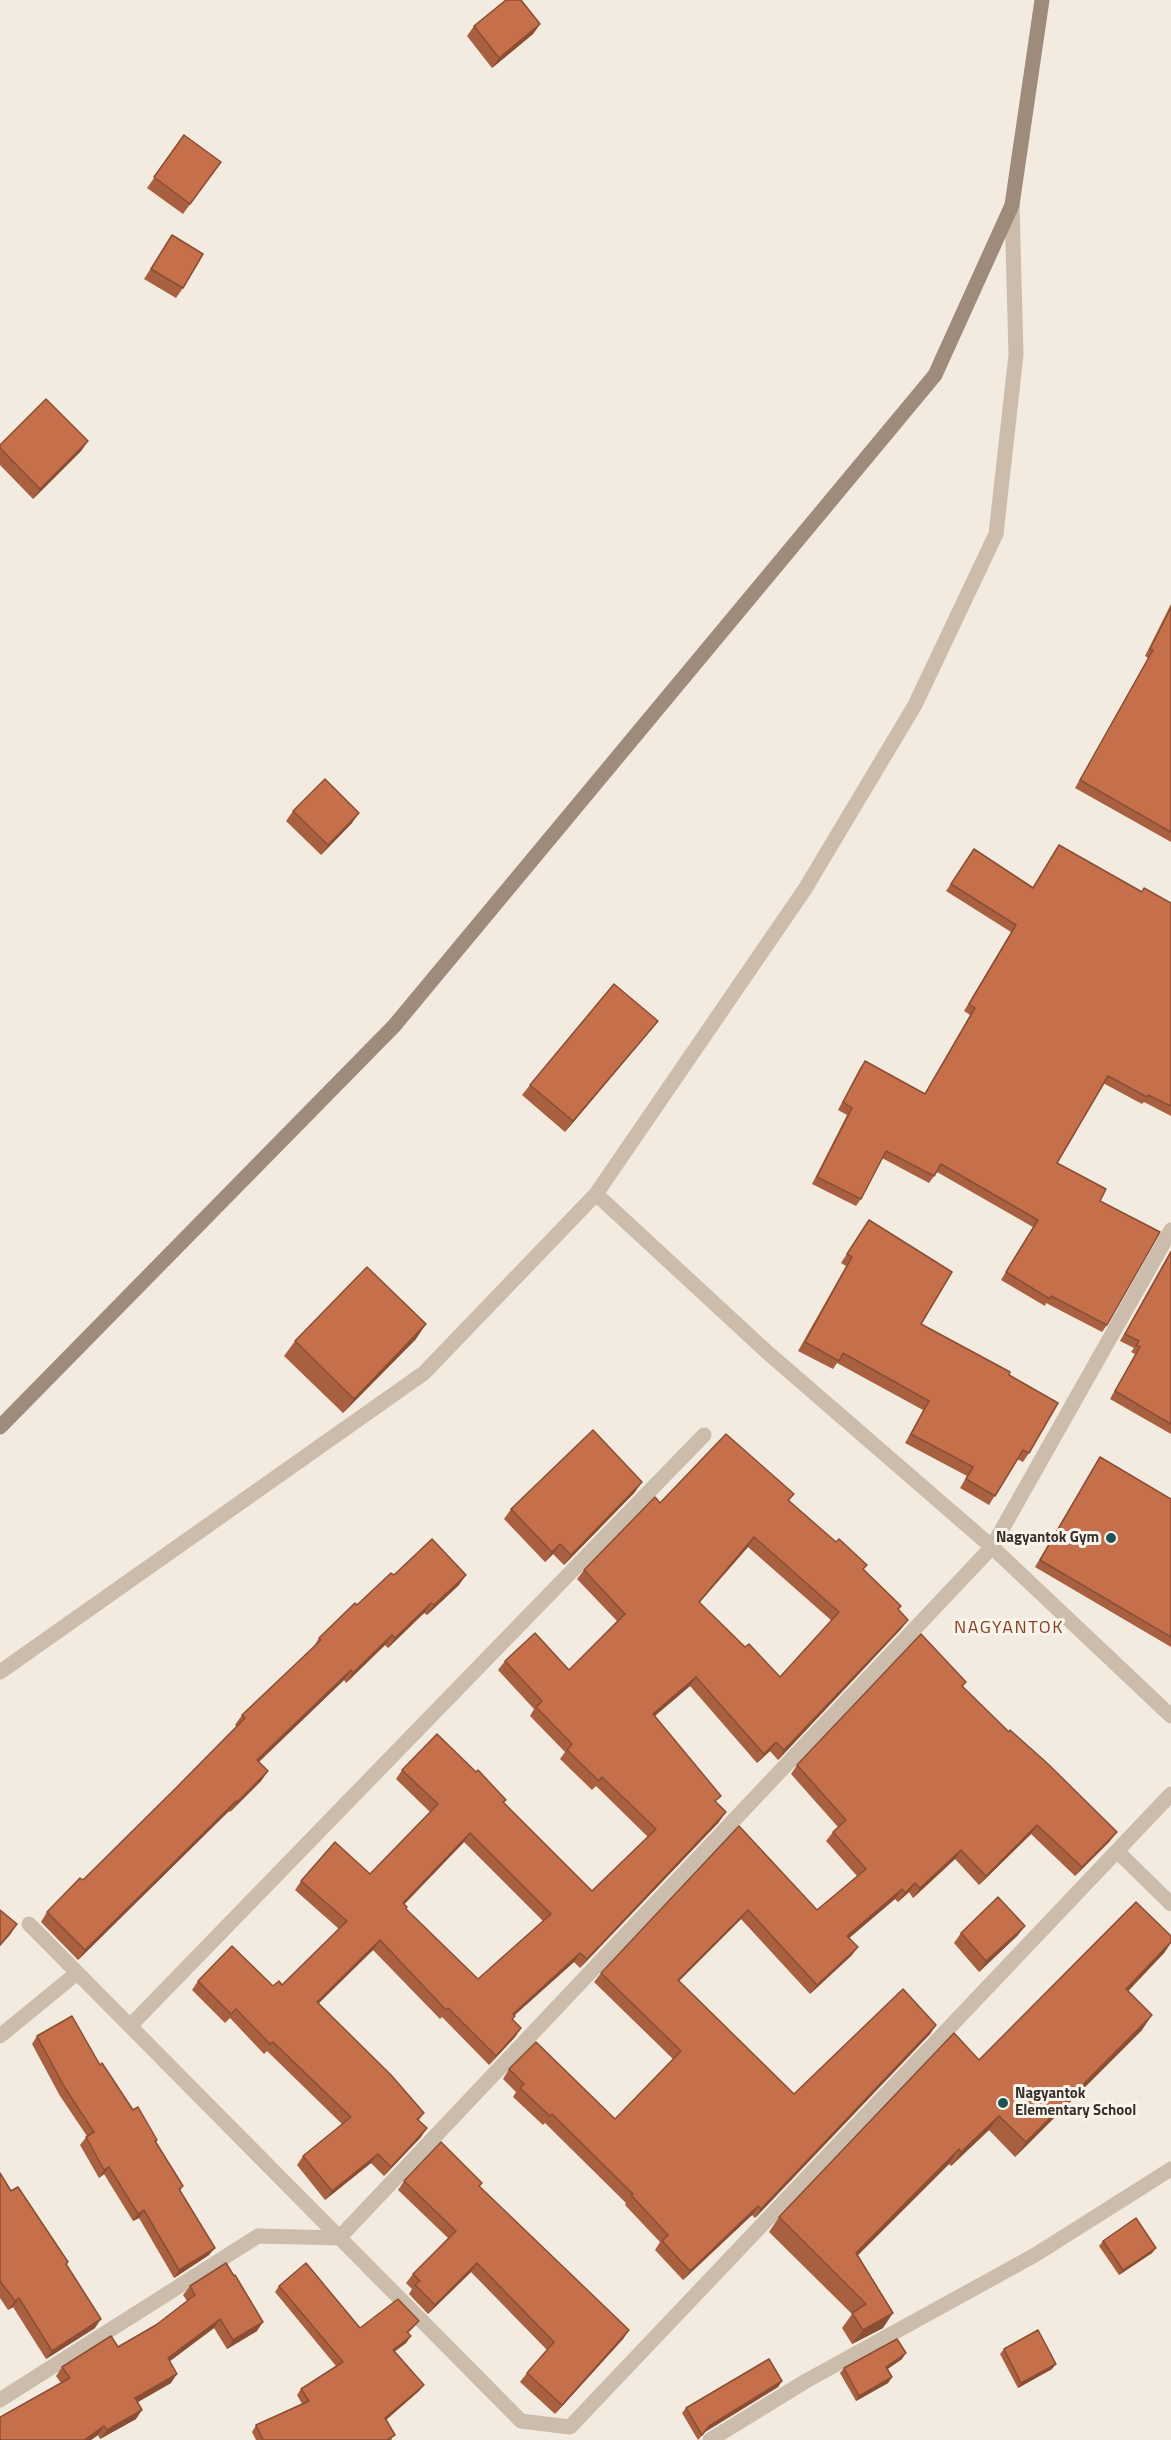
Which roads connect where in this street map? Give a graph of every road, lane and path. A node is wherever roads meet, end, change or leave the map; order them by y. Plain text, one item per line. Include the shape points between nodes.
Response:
1 (1042, 0) edge
2 (1012, 205) junction
3 (596, 1194) junction
4 (1171, 1230) edge
5 (0, 1427) edge
6 (704, 1435) dead end
7 (992, 1547) junction
8 (0, 1672) edge
9 (1171, 1716) edge
10 (1171, 1794) edge
11 (1117, 1851) junction
12 (1171, 1904) edge
13 (29, 1924) dead end
14 (77, 1973) junction
15 (130, 2026) junction
16 (0, 2036) edge
17 (1171, 2169) edge
18 (339, 2238) junction
19 (0, 2400) edge
20 (710, 2440) edge

1 - 2 street
2 - 3 street via 1016,355 996,534 915,705 805,889
2 - 5 street via 935,375 394,1026
3 - 7 street via 767,1352
3 - 8 street via 424,1373
4 - 7 street
6 - 15 street
7 - 9 street
7 - 18 street
10 - 11 street
11 - 12 street
11 - 18 street via 570,2427 521,2421
13 - 14 street
14 - 15 street
14 - 16 street
15 - 18 street
17 - 20 street via 1035,2255
18 - 19 street via 258,2236

